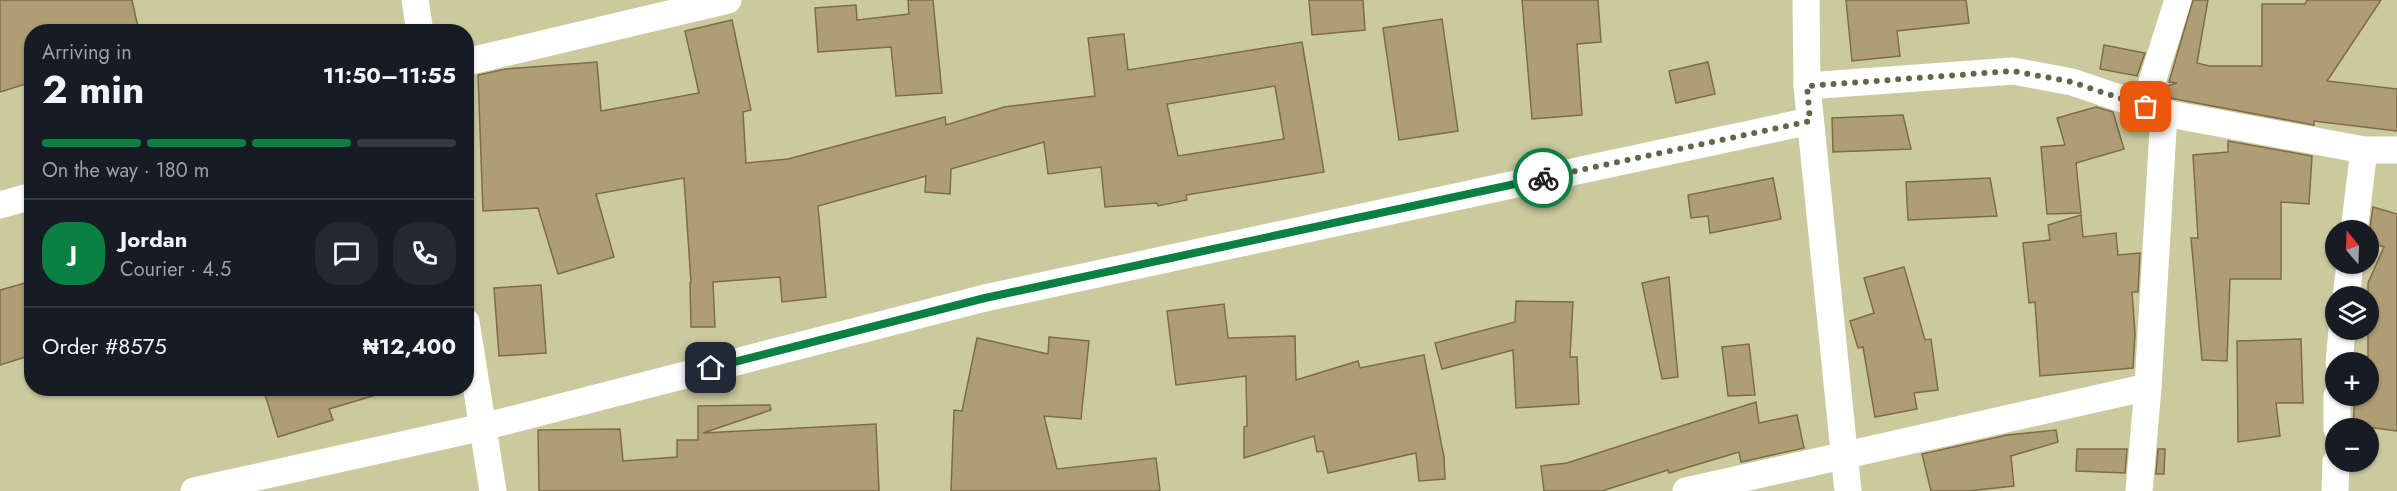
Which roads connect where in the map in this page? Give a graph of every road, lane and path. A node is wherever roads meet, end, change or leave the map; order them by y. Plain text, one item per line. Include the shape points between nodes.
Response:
1 (415, 0) edge
2 (728, 0) edge
3 (1806, 0) edge
4 (2178, 0) edge
5 (419, 24) edge
6 (474, 60) edge
7 (1807, 86) junction
8 (2164, 113) junction
9 (1810, 121) junction
10 (2364, 150) junction
11 (2397, 150) edge
12 (24, 198) edge
13 (0, 206) edge
14 (2355, 220) edge
15 (474, 371) edge
16 (2148, 387) junction
17 (483, 427) junction
18 (1844, 457) junction
19 (2336, 472) edge
20 (194, 491) edge
21 (493, 491) edge
22 (1686, 491) edge
23 (1848, 491) edge
24 (2139, 491) edge
25 (2335, 491) edge

1 - 5 street
2 - 6 street
3 - 7 street
4 - 8 street via 2146,101
7 - 8 street via 2013,71 2072,82
7 - 9 street
8 - 10 street
8 - 16 street
9 - 17 street via 985,298
9 - 18 street
10 - 11 street
10 - 14 street
12 - 13 street
15 - 17 street
16 - 18 street
16 - 24 street
17 - 20 street
17 - 21 street
18 - 22 street
18 - 23 street
19 - 25 street

